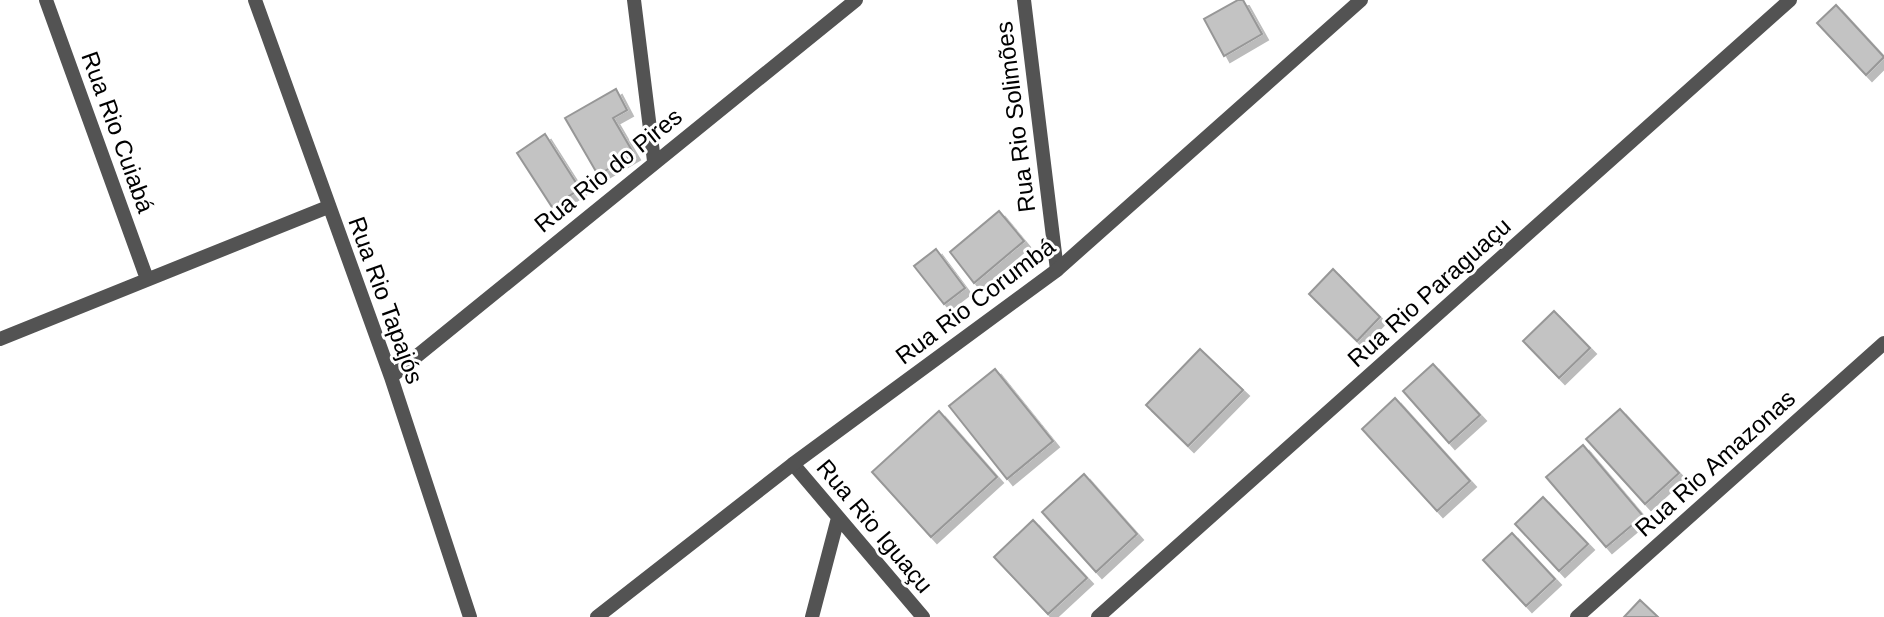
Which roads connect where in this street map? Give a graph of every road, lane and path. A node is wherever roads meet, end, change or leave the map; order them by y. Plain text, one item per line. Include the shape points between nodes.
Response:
1 (46, 0) edge
2 (254, 0) edge
3 (634, 0) edge
4 (856, 0) edge
5 (1024, 0) edge
6 (1362, 0) edge
7 (1790, 0) edge
8 (654, 161) junction
9 (328, 207) junction
10 (1057, 270) junction
11 (147, 279) junction
12 (0, 339) edge
13 (1884, 343) edge
14 (391, 377) junction
15 (793, 464) junction
16 (838, 518) junction
17 (470, 617) edge
18 (597, 617) edge
19 (812, 617) edge
20 (923, 617) edge
21 (1098, 617) edge
22 (1577, 617) edge

1 - 11 street, Rua Rio Cuiabá
2 - 9 street, Rua Rio Tapajós
3 - 8 street
4 - 8 street, Rua Rio do Pires
5 - 10 street, Rua Rio Solimões
6 - 10 street, Rua Rio Corumbá
7 - 21 street, Rua Rio Paraguaçu
8 - 14 street, Rua Rio do Pires
9 - 11 street
9 - 14 street, Rua Rio Tapajós
10 - 15 street, Rua Rio Corumbá
11 - 12 street
13 - 22 street, Rua Rio Amazonas
14 - 17 street, Rua Rio Tapajós
15 - 16 street, Rua Rio Iguaçu
15 - 18 street, Rua Rio Corumbá
16 - 19 street
16 - 20 street, Rua Rio Iguaçu

